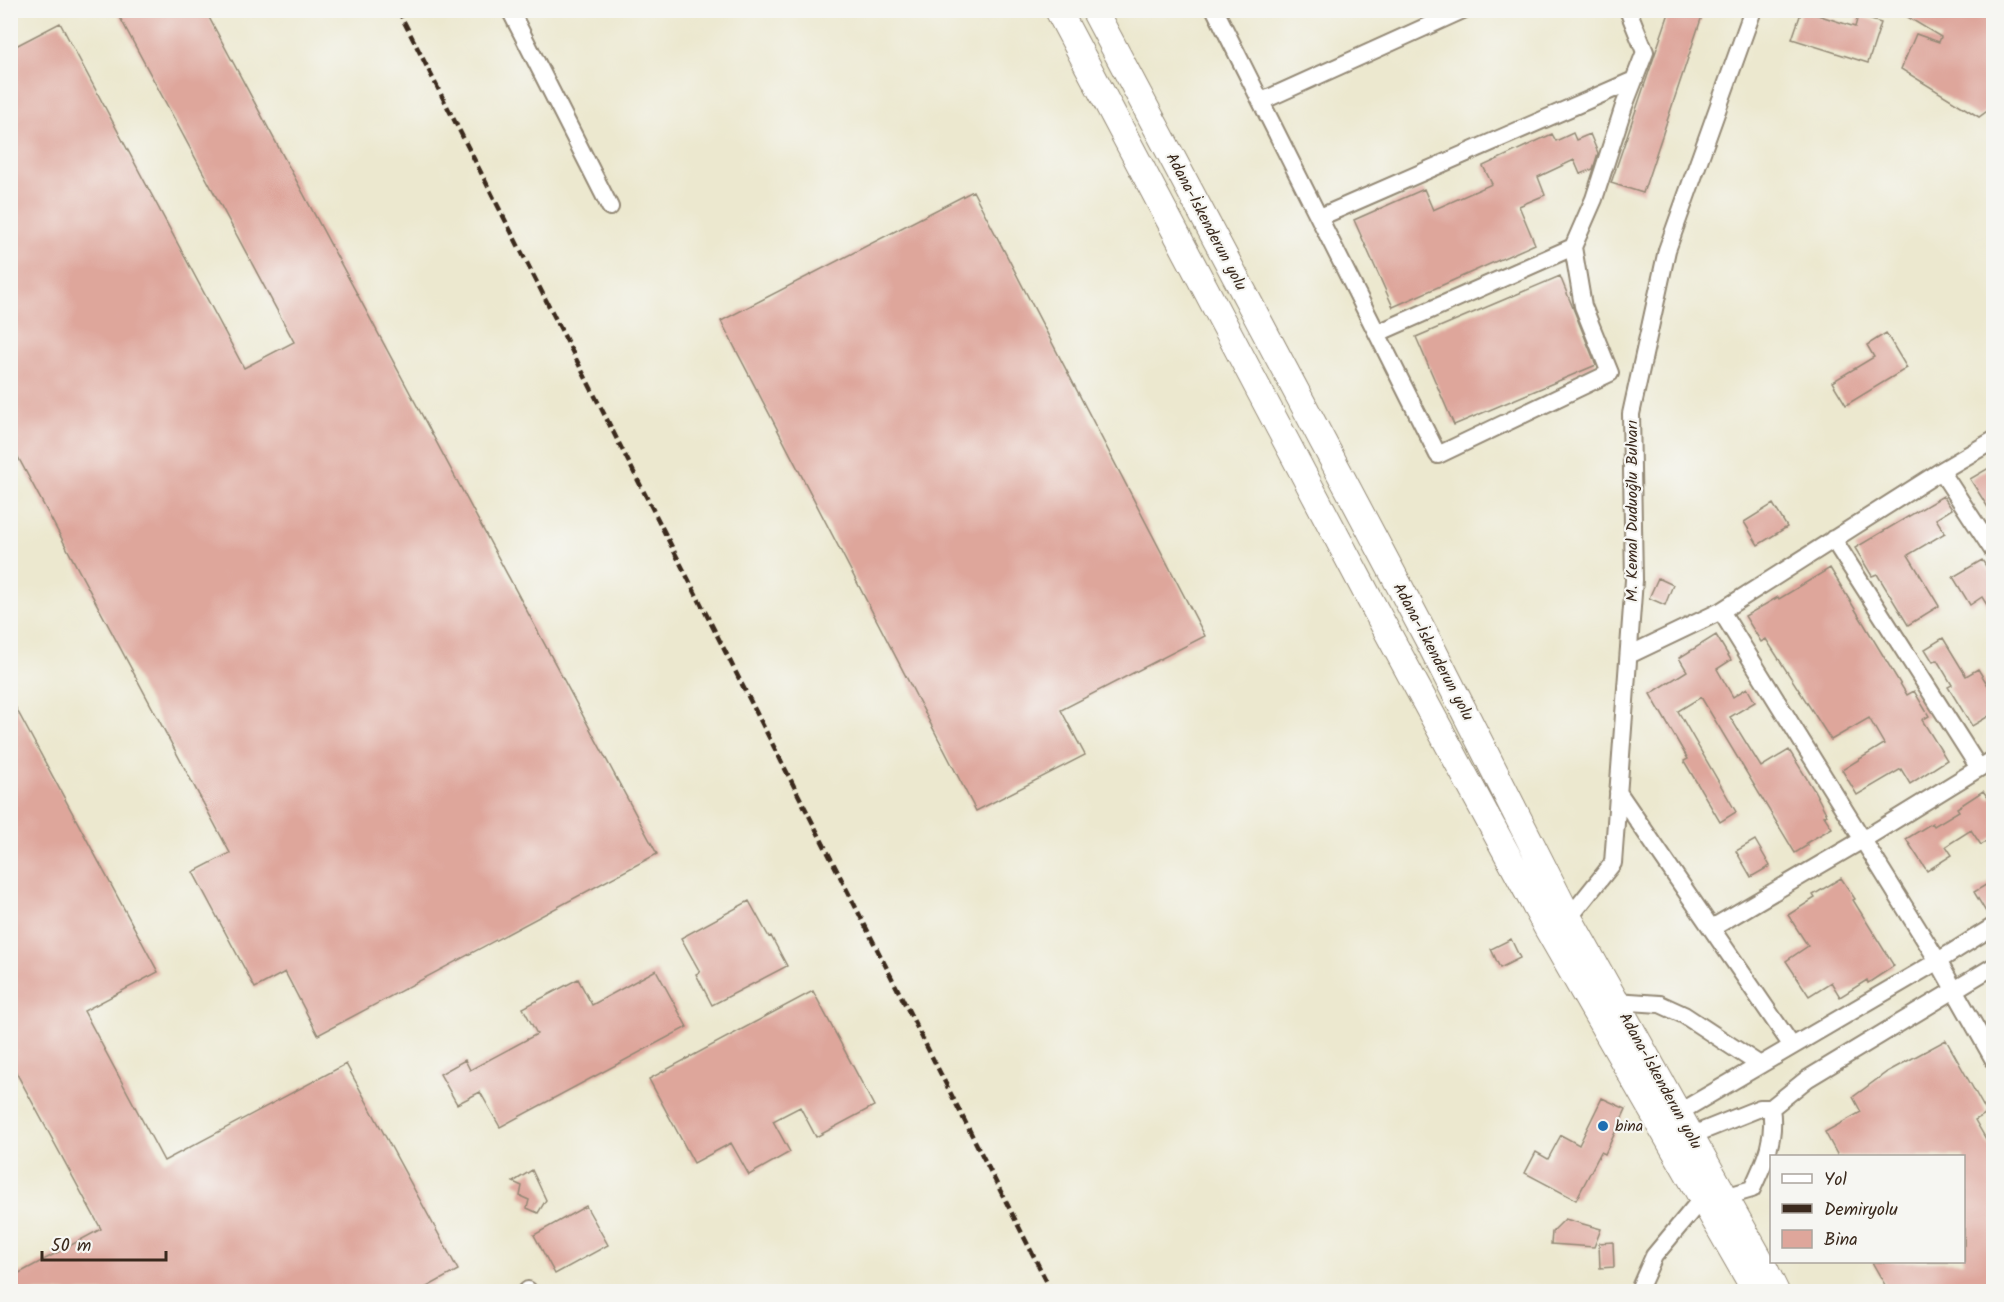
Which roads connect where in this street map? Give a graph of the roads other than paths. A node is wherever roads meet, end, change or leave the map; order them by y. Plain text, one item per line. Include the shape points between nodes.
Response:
1 (510, 10) edge
2 (1058, 10) edge
3 (1094, 10) edge
4 (1215, 10) edge
5 (1463, 10) edge
6 (1628, 10) edge
7 (1753, 10) edge
8 (1634, 80) junction
9 (1262, 101) junction
10 (610, 207) dead end
11 (1320, 218) junction
12 (1573, 247) junction
13 (1378, 333) junction
14 (1994, 440) edge
15 (1941, 471) junction
16 (1833, 539) junction
17 (1994, 552) edge
18 (1721, 611) junction
19 (1629, 655) junction
20 (1994, 759) edge
21 (1978, 768) junction
22 (1618, 792) junction
23 (1864, 839) junction
24 (1558, 924) junction
25 (1994, 926) edge
26 (1712, 928) junction
27 (1938, 961) junction
28 (1994, 966) edge
29 (1955, 990) junction
30 (1615, 1001) junction
31 (1792, 1046) junction
32 (1994, 1060) edge
33 (1760, 1065) junction
34 (1771, 1108) junction
35 (1678, 1113) junction
36 (1690, 1136) junction
37 (1714, 1197) junction
38 (1638, 1292) edge
39 (1756, 1292) edge
40 (1776, 1292) edge

1 - 10 street
2 - 24 highway via 1369,598
3 - 24 highway, Adana-İskenderun yolu via 1427,638
4 - 9 street
5 - 9 street
6 - 8 street via 1645,52
7 - 19 street, M. Kemal Duduoğlu Bulvarı via 1667,250 1631,414 1634,580
8 - 11 street
8 - 12 street via 1594,199
9 - 11 street
11 - 13 street
12 - 13 street
12 - 13 street via 1583,306 1610,373 1438,455
14 - 15 street
15 - 16 street
15 - 17 street
16 - 18 street
16 - 21 street
18 - 19 street
18 - 23 street
19 - 22 street, M. Kemal Duduoğlu Bulvarı
20 - 21 street
21 - 23 street
22 - 24 street, M. Kemal Duduoğlu Bulvarı via 1613,863
22 - 26 street
23 - 26 street
23 - 27 street
24 - 30 highway, Adana-İskenderun yolu
24 - 37 highway
25 - 27 street
26 - 31 street
27 - 29 street
27 - 31 street
28 - 29 street
29 - 32 street
29 - 34 street via 1807,1079
30 - 33 street via 1660,1005 1684,1015
30 - 35 highway, Adana-İskenderun yolu
31 - 33 street
33 - 35 street
34 - 36 street via 1760,1108
34 - 37 street via 1774,1123 1768,1155 1752,1189
35 - 36 highway, Adana-İskenderun yolu
36 - 37 highway, Adana-İskenderun yolu
37 - 38 street via 1654,1256
37 - 39 highway
37 - 40 highway, Adana-İskenderun yolu

